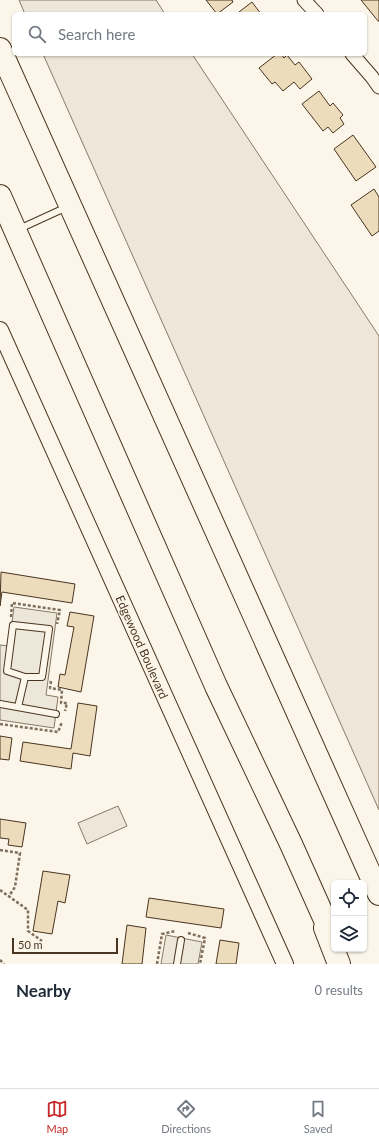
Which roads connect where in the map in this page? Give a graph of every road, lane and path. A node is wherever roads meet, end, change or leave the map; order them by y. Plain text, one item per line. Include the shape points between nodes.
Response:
1 (304, 0) edge
2 (314, 12) edge
3 (0, 49) edge
4 (354, 56) edge
5 (379, 87) edge
6 (0, 196) edge
7 (70, 206) junction
8 (16, 230) junction
9 (0, 330) edge
10 (25, 677) junction
11 (0, 704) edge
12 (18, 707) junction
13 (56, 714) dead end
14 (291, 844) junction
15 (0, 850) edge
16 (0, 890) edge
17 (379, 894) edge
18 (9, 896) junction
19 (331, 933) edge
20 (182, 940) dead end
21 (42, 941) dead end
22 (339, 952) edge
23 (0, 960) edge
24 (4, 964) edge
25 (177, 964) edge
26 (285, 964) edge
27 (339, 964) edge
28 (345, 964) edge

1 - 2 street
3 - 7 highway
4 - 5 street
6 - 8 highway
7 - 8 lane
7 - 17 highway
8 - 14 highway via 216,686
9 - 26 street, Edgewood Boulevard
10 - 10 lane via 42,677 49,629 13,625 7,671
10 - 12 lane
11 - 12 lane
12 - 13 lane
14 - 19 highway
14 - 27 highway
15 - 18 path via 20,853 15,888
16 - 18 path
18 - 21 path via 28,910 28,931
20 - 25 lane
22 - 28 highway
23 - 24 path

